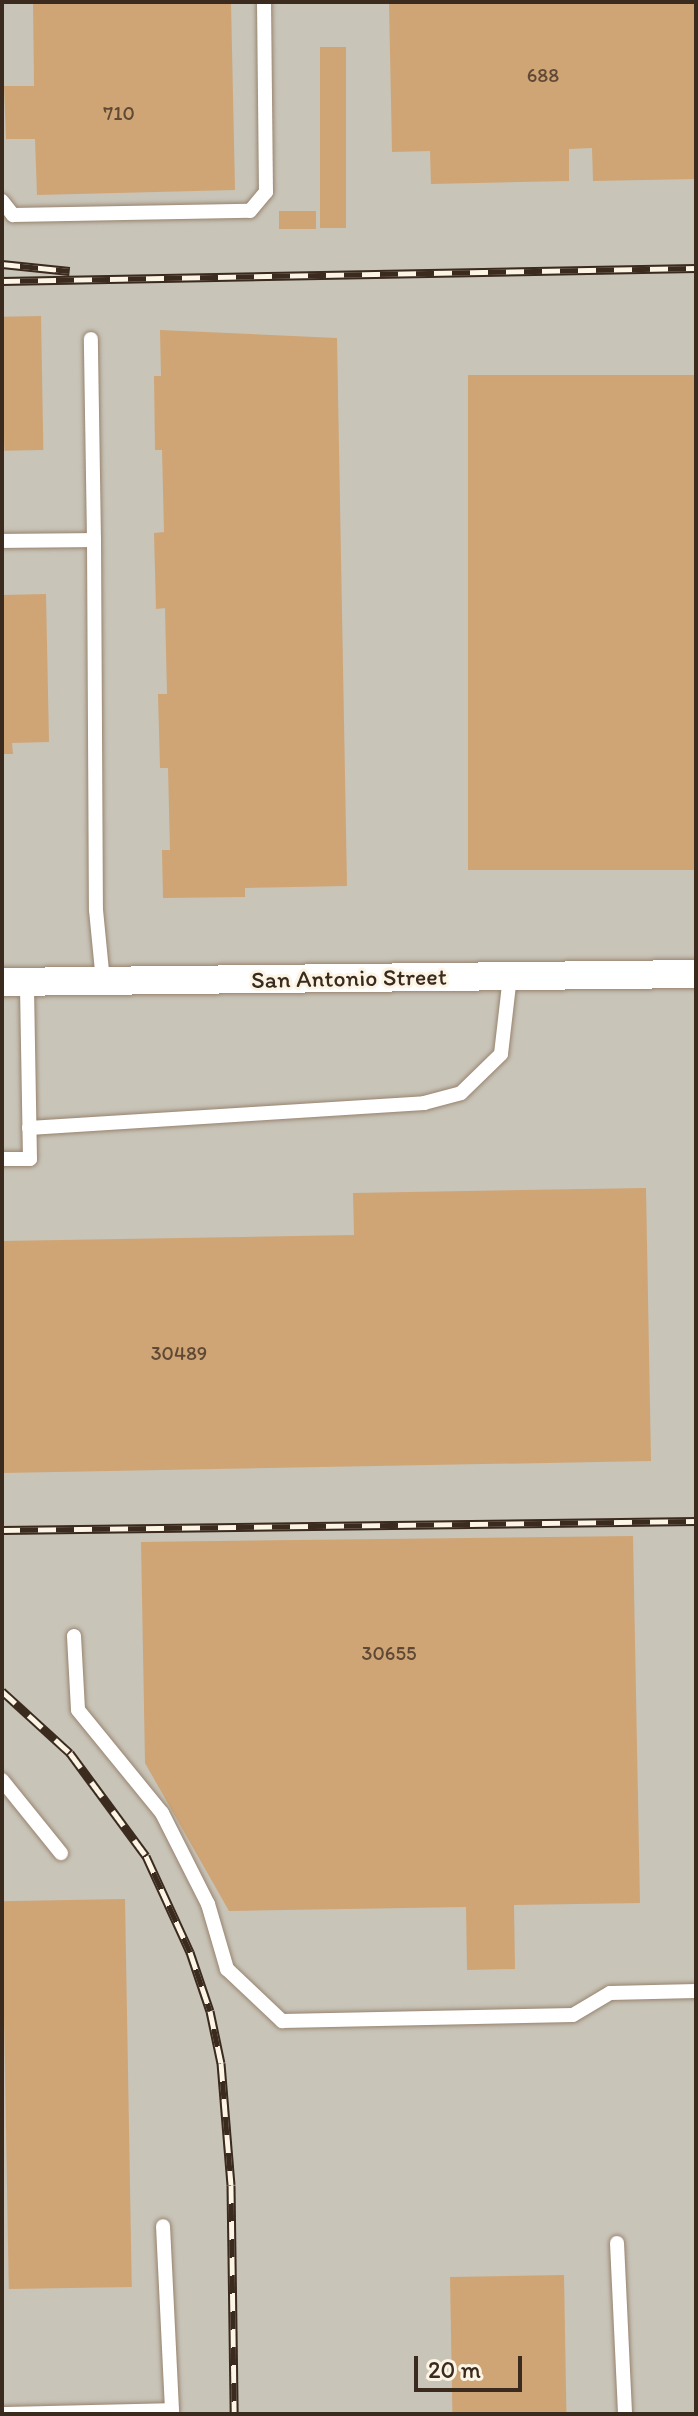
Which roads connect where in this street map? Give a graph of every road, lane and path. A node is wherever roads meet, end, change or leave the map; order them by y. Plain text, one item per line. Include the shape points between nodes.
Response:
1 (264, 2) edge
2 (2, 201) edge
3 (91, 339) dead end
4 (94, 540) junction
5 (2, 541) edge
6 (696, 974) edge
7 (510, 976) junction
8 (103, 981) junction
9 (14, 982) edge
10 (29, 1128) junction
11 (2, 1159) edge
12 (74, 1636) dead end
13 (2, 1780) edge
14 (61, 1853) dead end
15 (696, 1991) edge
16 (163, 2226) dead end
17 (617, 2243) dead end
18 (172, 2412) edge
19 (2, 2414) edge
20 (625, 2414) edge

1 - 2 lane via 266,192 250,211 13,215
3 - 4 lane
4 - 5 lane
4 - 8 lane via 96,910
6 - 7 street, San Antonio Street
7 - 8 street, San Antonio Street
7 - 10 lane via 501,1054 461,1093 424,1103
8 - 9 street, San Antonio Street
9 - 10 lane
10 - 11 lane via 30,1159
12 - 15 lane via 78,1710 162,1813 208,1904 227,1969 282,2021 573,2015 610,1993
13 - 14 lane
16 - 18 lane
17 - 20 lane
18 - 19 lane

